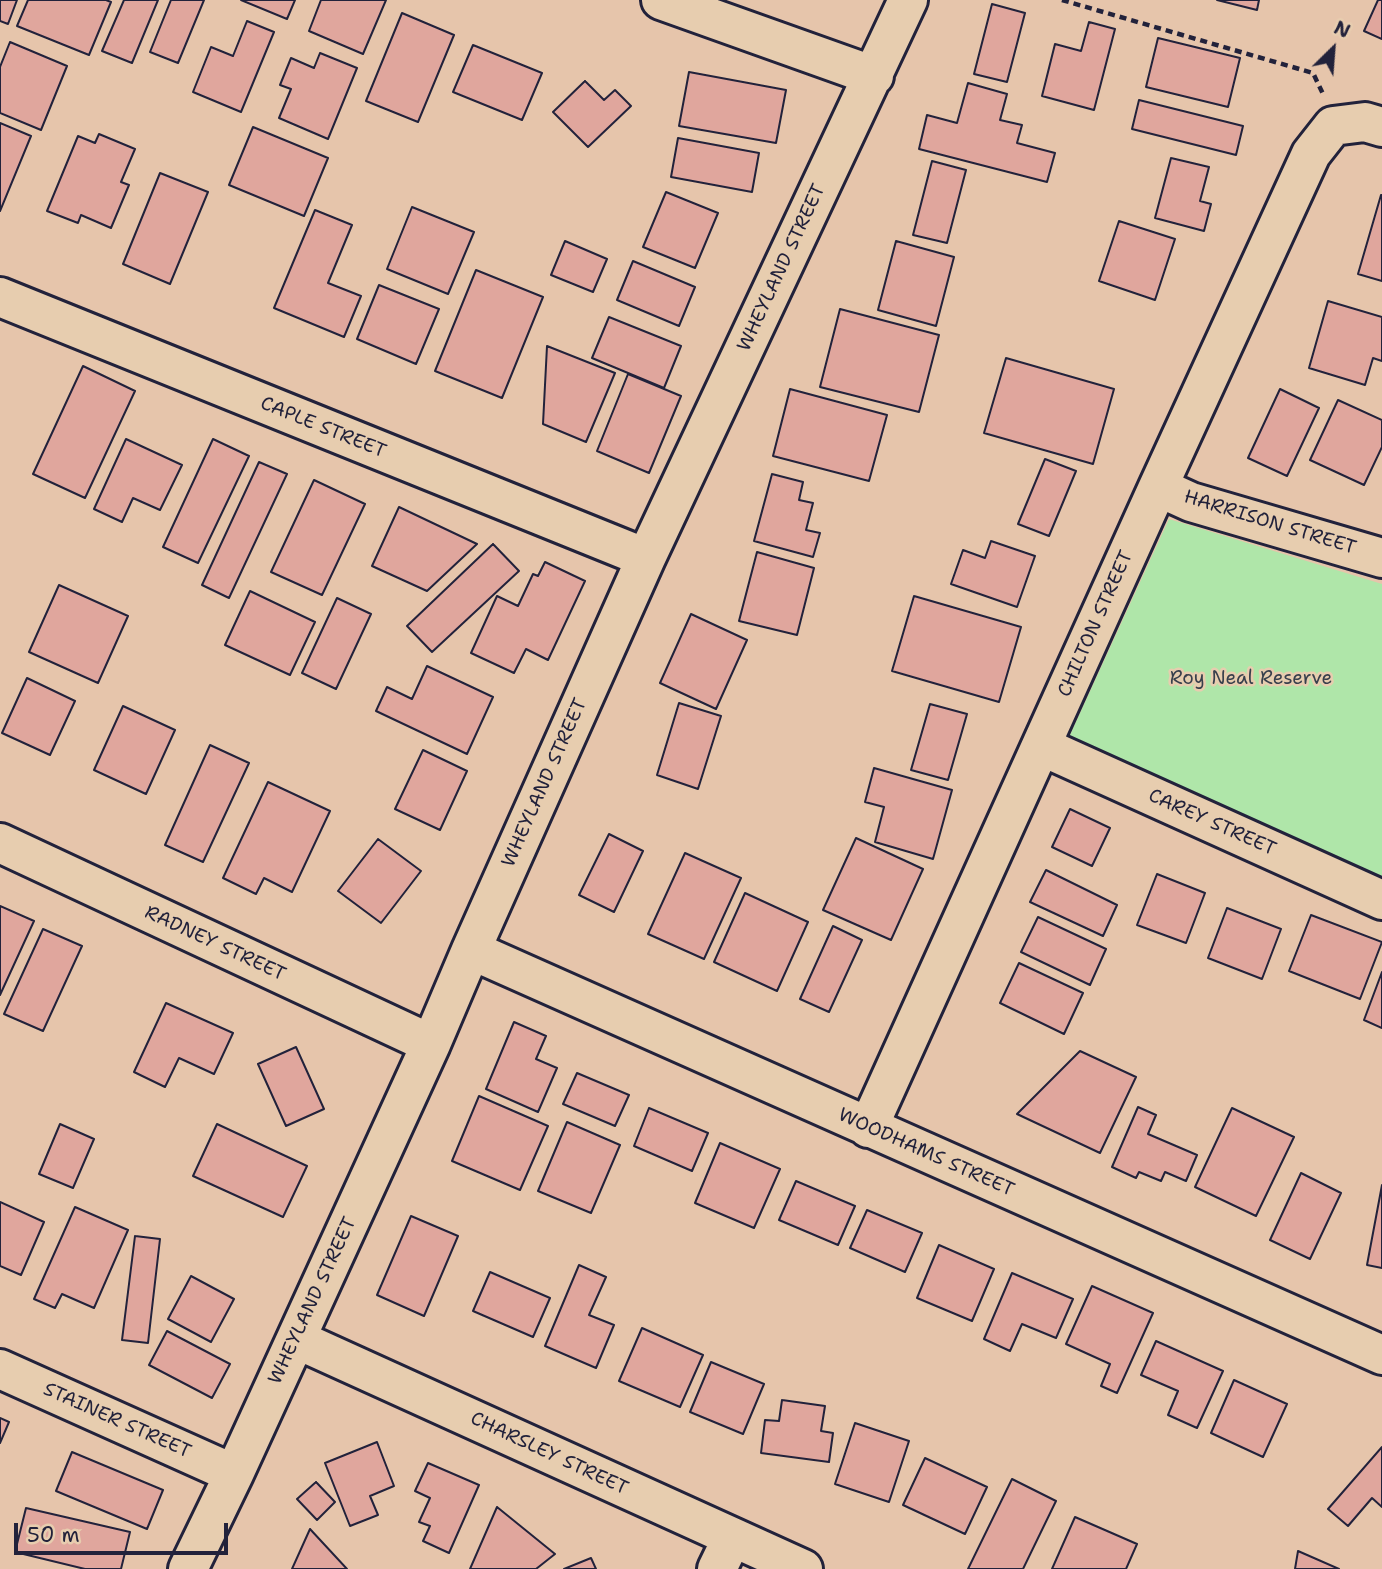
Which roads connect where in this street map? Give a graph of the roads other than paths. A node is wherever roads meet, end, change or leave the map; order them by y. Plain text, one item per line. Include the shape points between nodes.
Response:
1 (661, 0) edge
2 (908, 0) edge
3 (874, 76) junction
4 (1382, 127) edge
5 (0, 297) edge
6 (1158, 486) junction
7 (646, 558) junction
8 (1382, 558) edge
9 (1041, 746) junction
10 (0, 843) edge
11 (1382, 900) edge
12 (471, 950) junction
13 (431, 1044) junction
14 (868, 1128) junction
15 (296, 1339) junction
16 (1382, 1355) edge
17 (0, 1368) edge
18 (234, 1474) junction
19 (724, 1553) edge
20 (188, 1569) edge
21 (803, 1569) edge

1 - 3 street
2 - 3 street, WHEYLAND STREET
3 - 7 street, WHEYLAND STREET
4 - 6 street, CHILTON STREET via 1365,122 1333,127 1311,154
5 - 7 street, CAPLE STREET
6 - 8 street, HARRISON STREET via 1191,502
6 - 9 street, CHILTON STREET
7 - 12 street, WHEYLAND STREET
9 - 11 street, CAREY STREET
9 - 14 street, CHILTON STREET
10 - 13 street, RADNEY STREET
12 - 13 street, WHEYLAND STREET
12 - 14 street, WOODHAMS STREET
13 - 15 street, WHEYLAND STREET
14 - 16 street, WOODHAMS STREET
15 - 18 street, WHEYLAND STREET
15 - 19 street, CHARSLEY STREET
17 - 18 street, STAINER STREET
18 - 20 street, WHEYLAND STREET
19 - 21 street, CHARSLEY STREET

